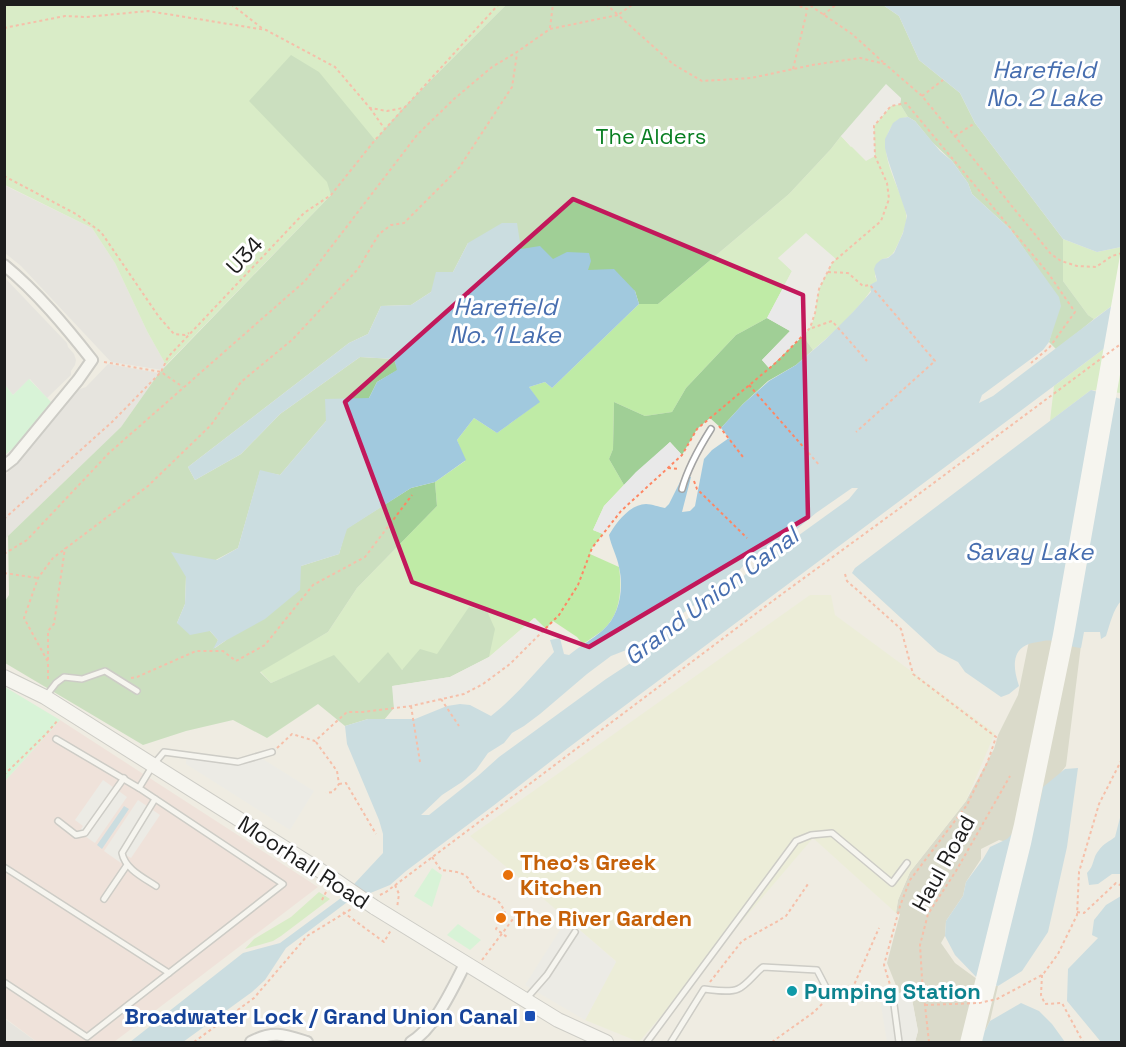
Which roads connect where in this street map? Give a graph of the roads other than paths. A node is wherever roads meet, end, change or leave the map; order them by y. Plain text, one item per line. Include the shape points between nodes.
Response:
1 (4, 265) edge
2 (711, 429) dead end
3 (4, 466) edge
4 (682, 489) dead end
5 (4, 677) edge
6 (137, 691) dead end
7 (47, 694) junction
8 (56, 739) dead end
9 (272, 752) road end
10 (153, 765) junction
11 (124, 778) junction
12 (139, 788) junction
13 (156, 799) junction
14 (58, 821) dead end
15 (907, 863) dead end
16 (127, 865) junction
17 (4, 867) edge
18 (156, 886) dead end
19 (104, 899) dead end
20 (575, 932) dead end
21 (465, 964) junction
22 (169, 973) junction
23 (4, 982) edge
24 (830, 995) dead end
25 (893, 997) road end
26 (525, 1000) junction
27 (285, 1040) edge
28 (251, 1042) edge
29 (307, 1042) edge
30 (411, 1042) edge
31 (606, 1042) edge
32 (647, 1042) edge
33 (671, 1042) edge
34 (899, 1042) edge

1 - 3 street via 92,360
2 - 4 lane via 694,456
5 - 7 street, Moorhall Road
6 - 7 lane via 105,671 82,679 64,677
7 - 10 street, Moorhall Road
8 - 11 lane
9 - 10 lane via 238,762 164,752
10 - 12 lane
10 - 21 street, Moorhall Road, bridge via 330,884
11 - 12 lane
11 - 14 lane via 85,833 75,835
12 - 13 lane
13 - 16 lane via 122,853
13 - 22 lane via 283,884
15 - 32 lane via 892,883 832,833 811,835 796,842
16 - 18 lane
16 - 19 lane
17 - 22 lane
20 - 26 lane
21 - 26 street, Moorhall Road
21 - 30 street via 429,1027
22 - 23 lane via 87,1037
24 - 33 lane via 818,970 763,967 737,990 704,989
25 - 34 lane
26 - 31 street, Moorhall Road
27 - 28 street via 277,1034
27 - 29 street

